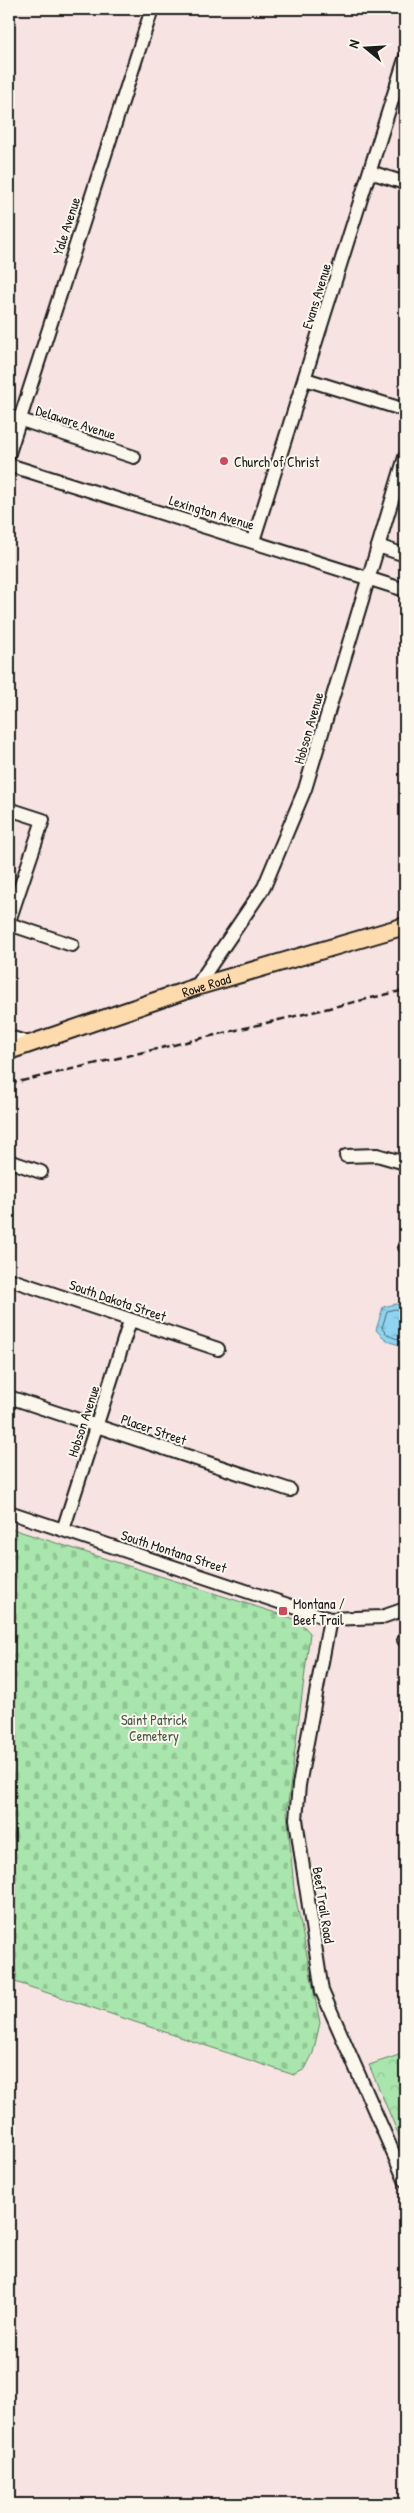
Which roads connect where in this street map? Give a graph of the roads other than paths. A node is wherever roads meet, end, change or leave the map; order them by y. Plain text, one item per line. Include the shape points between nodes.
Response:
1 (152, 9) edge
2 (405, 59) edge
3 (370, 172) junction
4 (405, 183) edge
5 (305, 380) junction
6 (405, 410) edge
7 (14, 418) edge
8 (9, 453) edge
9 (134, 457) dead end
10 (405, 457) edge
11 (9, 465) edge
12 (253, 541) junction
13 (378, 546) junction
14 (405, 556) edge
15 (369, 579) junction
16 (405, 590) edge
17 (9, 809) edge
18 (9, 923) edge
19 (405, 926) edge
20 (72, 945) dead end
21 (196, 988) junction
22 (9, 1037) edge
23 (32, 1044) junction
24 (9, 1051) edge
25 (346, 1156) dead end
26 (9, 1161) edge
27 (405, 1163) edge
28 (41, 1172) dead end
29 (9, 1279) edge
30 (130, 1321) junction
31 (218, 1349) dead end
32 (9, 1397) edge
33 (97, 1425) junction
34 (290, 1490) dead end
35 (9, 1512) edge
36 (63, 1530) junction
37 (405, 1609) edge
38 (330, 1619) junction
39 (405, 2180) edge

1 - 7 street, Yale Avenue
2 - 3 street, Evans Avenue
3 - 4 street
3 - 5 street, Evans Avenue
5 - 6 street
5 - 12 street, Evans Avenue
7 - 8 street, Yale Avenue
7 - 9 street, Delaware Avenue
10 - 13 street, Hobson Avenue
11 - 12 street, Lexington Avenue
12 - 15 street, Lexington Avenue
13 - 14 street
13 - 15 street, Hobson Avenue
15 - 16 street, Lexington Avenue
15 - 21 street, Hobson Avenue via 302,797 264,887
17 - 18 street via 43,820
18 - 20 street
19 - 21 main road, Rowe Road
21 - 23 main road, Rowe Road
22 - 23 street
23 - 24 main road, Rowe Road
25 - 27 street via 377,1155
26 - 28 street
29 - 30 street, South Dakota Street
30 - 31 street, South Dakota Street
30 - 33 street, Hobson Avenue
32 - 33 street, Placer Street
33 - 34 street, Placer Street
33 - 36 street, Hobson Avenue
35 - 36 street, South Montana Street
36 - 38 street, South Montana Street
37 - 38 street via 382,1617
38 - 39 street, Beef Trail Road via 299,1785 296,1819 322,1991

